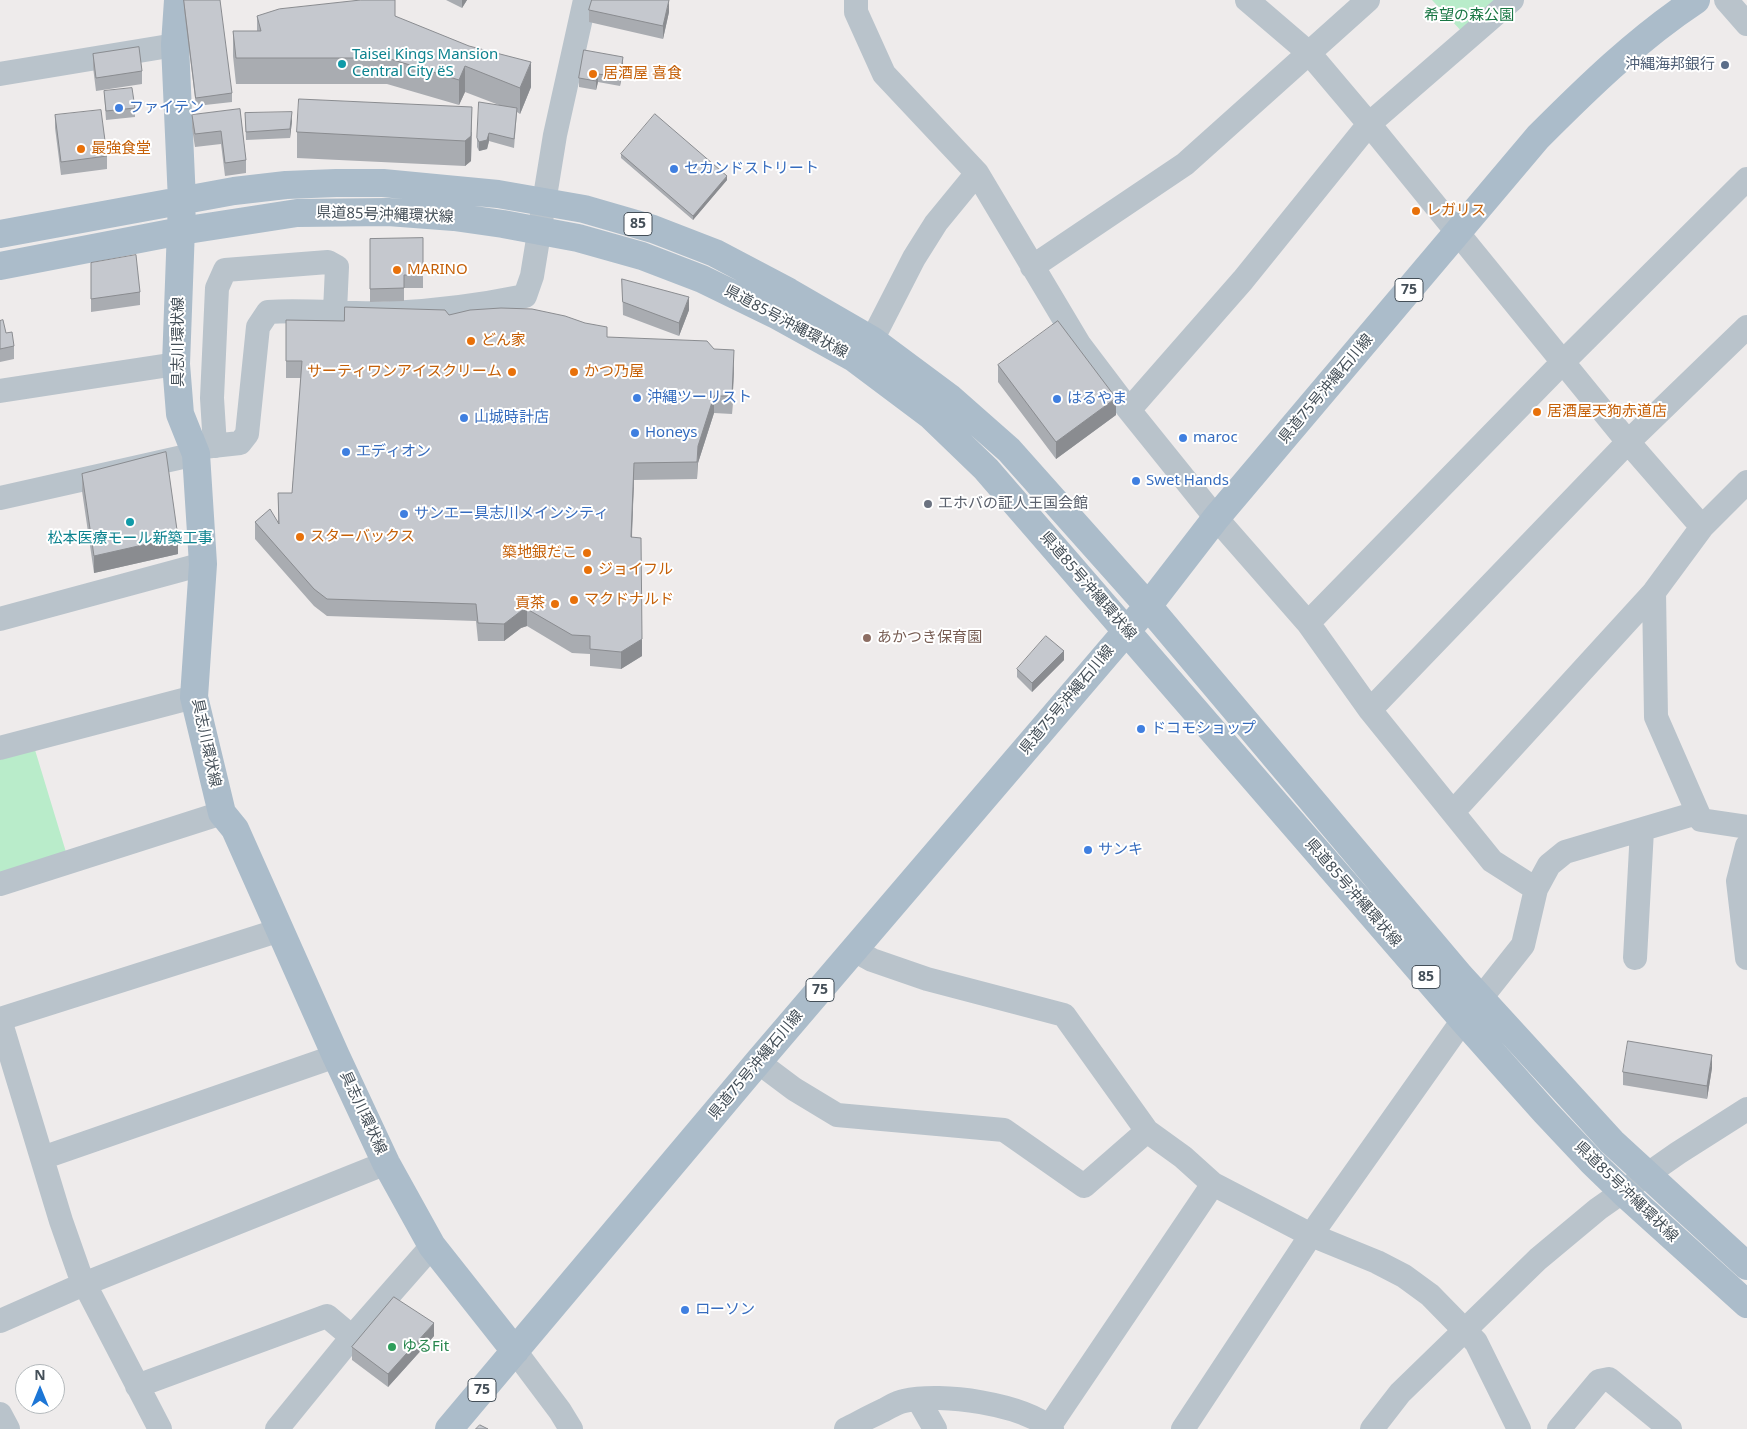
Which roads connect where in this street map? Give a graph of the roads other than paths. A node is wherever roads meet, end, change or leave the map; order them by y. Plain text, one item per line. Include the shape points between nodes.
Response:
1 (178, 0) edge
2 (585, 0) edge
3 (856, 0) edge
4 (1247, 0) edge
5 (1368, 0) edge
6 (1512, 0) edge
7 (1696, 0) edge
8 (1726, 0) edge
9 (1747, 24) edge
10 (175, 45) junction
11 (1309, 54) junction
12 (0, 74) edge
13 (1369, 124) junction
14 (977, 173) junction
15 (1747, 179) edge
16 (182, 201) junction
17 (545, 201) junction
18 (181, 231) junction
19 (540, 231) junction
20 (1458, 232) junction
21 (0, 234) edge
22 (0, 266) edge
23 (1032, 267) junction
24 (335, 311) junction
25 (1747, 327) edge
26 (872, 340) junction
27 (1563, 362) junction
28 (176, 364) junction
29 (0, 391) edge
30 (1129, 410) junction
31 (1628, 442) junction
32 (201, 449) junction
33 (1747, 482) edge
34 (0, 498) edge
35 (1216, 518) junction
36 (1702, 527) junction
37 (203, 564) junction
38 (1654, 592) junction
39 (1148, 606) junction
40 (0, 619) edge
41 (1308, 623) junction
42 (1126, 630) junction
43 (194, 697) junction
44 (1370, 710) junction
45 (0, 748) edge
46 (222, 812) junction
47 (1453, 812) junction
48 (1697, 813) junction
49 (1747, 827) edge
50 (1642, 830) junction
51 (1747, 846) edge
52 (0, 884) edge
53 (1536, 889) junction
54 (1744, 915) edge
55 (280, 930) junction
56 (854, 950) junction
57 (1635, 958) dead end
58 (1747, 958) edge
59 (1481, 998) junction
60 (0, 1019) edge
61 (1464, 1020) junction
62 (336, 1056) junction
63 (758, 1062) junction
64 (1747, 1108) edge
65 (1147, 1131) junction
66 (42, 1158) junction
67 (386, 1163) junction
68 (1647, 1175) junction
69 (1213, 1184) junction
70 (1622, 1192) junction
71 (1311, 1235) junction
72 (432, 1246) junction
73 (1747, 1266) edge
74 (84, 1284) junction
75 (1747, 1304) edge
76 (0, 1321) edge
77 (1464, 1329) junction
78 (352, 1337) junction
79 (514, 1351) junction
80 (137, 1386) junction
81 (918, 1398) junction
82 (0, 1414) edge
83 (1051, 1428) edge
84 (8, 1429) edge
85 (160, 1429) edge
86 (277, 1429) edge
87 (449, 1429) edge
88 (571, 1429) edge
89 (846, 1429) edge
90 (935, 1429) edge
91 (1183, 1429) edge
92 (1372, 1429) edge
93 (1519, 1429) edge
94 (1559, 1429) edge
95 (1670, 1429) edge

1 - 10 main road, 具志川環状線
2 - 17 street via 555,135
3 - 14 street via 856,12 884,74
4 - 11 street
5 - 11 street
6 - 13 street
7 - 20 main road, 県道75号沖縄石川線 / 75 via 1670,17 1580,95 1538,137
8 - 9 street
10 - 12 street
10 - 16 main road, 具志川環状線
11 - 13 street
11 - 23 street via 1185,164
13 - 20 street
13 - 30 street via 1243,280
14 - 23 street
14 - 26 street via 936,223 914,258
15 - 27 street
16 - 17 main road, 県道85号沖縄環状線 / 85 via 234,191 336,183 383,183
16 - 18 main road, 具志川環状線
16 - 21 main road, 県道85号沖縄環状線 / 85
17 - 19 street
17 - 26 main road, 県道85号沖縄環状線 / 85 via 653,229 715,253
18 - 19 main road, 県道85号沖縄環状線 / 85 via 297,212 378,212 454,217
18 - 22 main road, 県道85号沖縄環状線 / 85
18 - 28 main road, 具志川環状線
19 - 24 street via 525,296 482,305 390,313
19 - 42 main road, 県道85号沖縄環状線 / 85 via 642,256 702,279 854,358 930,415 986,470
20 - 27 street
20 - 35 main road, 県道75号沖縄石川線 / 75
23 - 30 street via 1079,344
24 - 32 street via 268,312 258,326 247,434 240,442
24 - 32 street via 337,267 328,262 224,270 217,288 212,398
25 - 31 street
26 - 39 main road, 県道85号沖縄環状線 / 85 via 950,398 1009,450
27 - 31 street
27 - 41 street
28 - 29 street
28 - 32 main road, 具志川環状線 via 180,414
30 - 35 street
31 - 36 street
31 - 44 street
32 - 34 street
32 - 37 main road, 具志川環状線
33 - 36 street
35 - 39 main road, 県道75号沖縄石川線 / 75
35 - 41 street
36 - 38 street
37 - 40 street
37 - 43 main road, 具志川環状線
38 - 47 street
38 - 48 street via 1656,717
39 - 42 main road, 県道75号沖縄石川線 / 75
39 - 59 main road, 県道85号沖縄環状線 / 85
41 - 44 street
42 - 56 main road, 県道75号沖縄石川線 / 75
42 - 61 main road, 県道85号沖縄環状線 / 85
43 - 45 street
43 - 46 main road, 具志川環状線
44 - 47 street
46 - 52 street
46 - 55 main road, 具志川環状線 via 235,829
47 - 53 street via 1492,861
48 - 49 street via 1701,820
48 - 50 street
50 - 53 street via 1565,852 1549,865
50 - 57 street
51 - 54 street via 1738,881
53 - 59 street via 1523,945
54 - 58 street
55 - 60 street
55 - 62 main road, 具志川環状線
56 - 63 main road, 県道75号沖縄石川線 / 75
56 - 65 street via 872,960 926,979 1064,1015
59 - 68 main road, 県道85号沖縄環状線 / 85 via 1612,1142
60 - 66 street
61 - 70 main road, 県道85号沖縄環状線 / 85
61 - 71 street
62 - 66 street
62 - 67 main road, 具志川環状線
63 - 65 street via 837,1116 1004,1130 1084,1186
63 - 79 main road, 県道75号沖縄石川線 / 75
64 - 68 street
65 - 69 street
66 - 74 street
67 - 72 main road, 具志川環状線
67 - 74 street
68 - 70 street
68 - 73 main road, 県道85号沖縄環状線 / 85
69 - 71 street
69 - 83 street
70 - 75 main road, 県道85号沖縄環状線 / 85
70 - 77 street via 1538,1259
71 - 77 street via 1404,1276 1430,1295
71 - 91 street
72 - 78 street
72 - 79 main road, 具志川環状線
74 - 76 street
74 - 80 street
77 - 92 street via 1400,1393
77 - 93 street via 1476,1342
78 - 80 street via 327,1316
78 - 86 street
79 - 87 main road, 75
79 - 88 street
80 - 85 street
81 - 83 street via 983,1402 1018,1411
81 - 89 street via 902,1401
81 - 90 street
82 - 84 street
94 - 95 street via 1599,1381 1609,1379

